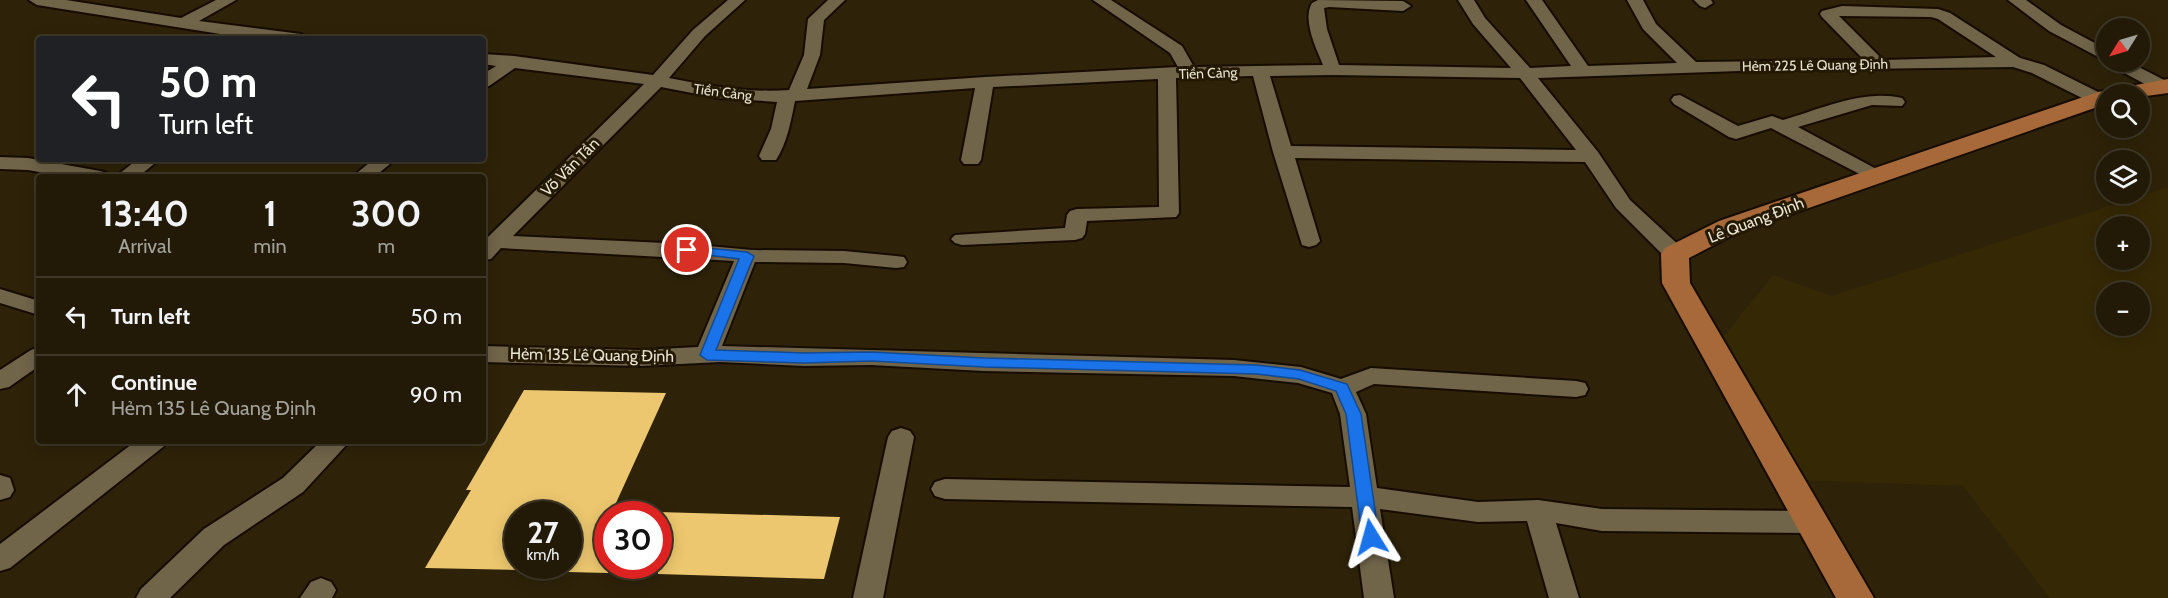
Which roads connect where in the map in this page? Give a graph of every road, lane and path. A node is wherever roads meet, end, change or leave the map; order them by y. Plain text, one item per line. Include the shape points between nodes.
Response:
1 (37, 0) edge
2 (228, 0) edge
3 (737, 0) edge
4 (837, 0) edge
5 (1101, 0) edge
6 (1466, 0) edge
7 (1534, 0) edge
8 (1635, 0) edge
9 (2016, 0) edge
10 (1403, 6) dead end
11 (181, 24) junction
12 (264, 36) edge
13 (2096, 51) edge
14 (486, 59) edge
15 (514, 61) junction
16 (2014, 62) junction
17 (1879, 65) junction
18 (1692, 68) junction
19 (1333, 70) junction
20 (1260, 71) junction
21 (1582, 71) junction
22 (1189, 72) junction
23 (1525, 72) junction
24 (2137, 72) edge
25 (1167, 75) junction
26 (486, 80) edge
27 (657, 81) junction
28 (985, 82) junction
29 (2166, 86) edge
30 (2150, 89) edge
31 (2096, 93) edge
32 (792, 96) junction
33 (1680, 100) dead end
34 (2096, 101) edge
35 (1896, 102) dead end
36 (1782, 126) junction
37 (1282, 152) junction
38 (769, 156) dead end
39 (1591, 156) junction
40 (971, 160) dead end
41 (146, 162) edge
42 (382, 162) edge
43 (0, 163) edge
44 (83, 174) edge
45 (129, 174) edge
46 (366, 174) edge
47 (1875, 176) junction
48 (962, 239) dead end
49 (1309, 241) dead end
50 (489, 248) edge
51 (1675, 254) junction
52 (747, 256) junction
53 (896, 262) dead end
54 (0, 296) edge
55 (36, 307) edge
56 (486, 354) edge
57 (707, 355) junction
58 (36, 357) edge
59 (0, 381) edge
60 (1342, 388) junction
61 (1576, 389) dead end
62 (901, 437) dead end
63 (150, 444) edge
64 (334, 444) edge
65 (0, 485) edge
66 (945, 489) dead end
67 (0, 490) edge
68 (1365, 497) junction
69 (1538, 510) junction
70 (1813, 522) junction
71 (0, 560) edge
72 (151, 598) edge
73 (868, 598) edge
74 (1379, 598) edge
75 (1564, 598) edge
76 (1855, 598) edge

1 - 11 street
2 - 11 street
3 - 27 street, Võ Văn Tần via 699,33
4 - 32 street via 816,19 812,56
5 - 22 street via 1176,50
6 - 23 street via 1479,21
7 - 21 street
8 - 18 street via 1649,26
9 - 13 street
10 - 19 street via 1327,2 1317,6
11 - 12 street
14 - 15 street, Tiền Cảng
15 - 26 street
15 - 27 street, Tiền Cảng
16 - 17 street, Hẻm 225 Lê Quang Định
16 - 17 street via 1932,12 1828,14
16 - 31 street, Hẻm 225 Lê Quang Định
17 - 18 street, Hẻm 225 Lê Quang Định
18 - 21 street, Hẻm 225 Lê Quang Định
19 - 20 street, Tiền Cảng
19 - 23 street, Tiền Cảng
20 - 22 street, Tiền Cảng
20 - 37 street
21 - 23 street, Hẻm 225 Lê Quang Định
22 - 25 street, Tiền Cảng
23 - 39 street
24 - 29 street
25 - 28 street, Tiền Cảng
25 - 48 street via 1169,213 1077,215 1075,234
27 - 32 street, Tiền Cảng via 718,93
27 - 50 street, Võ Văn Tần
28 - 32 street, Tiền Cảng
28 - 40 street
29 - 30 main road, Lê Quang Định
32 - 38 street
33 - 36 street via 1736,133 1772,121
34 - 47 main road, Lê Quang Định
35 - 36 street via 1871,100
36 - 47 street
37 - 39 street
37 - 49 street
39 - 51 street via 1623,204
41 - 45 street
42 - 46 street
43 - 44 street
47 - 51 main road, Lê Quang Định via 1728,227
50 - 52 street via 687,250
51 - 70 main road via 1676,283
52 - 53 street
52 - 57 street
54 - 55 street
56 - 57 street, Hẻm 135 Lê Quang Định
57 - 60 street, Hẻm 135 Lê Quang Định via 1278,371
58 - 59 street
60 - 61 street via 1371,376
60 - 68 street via 1353,414
62 - 73 street
63 - 71 street
64 - 72 street via 293,485 214,537
65 - 67 street
66 - 68 street
68 - 69 street via 1478,512
68 - 74 street
69 - 70 street via 1602,520
69 - 75 street
70 - 76 main road

